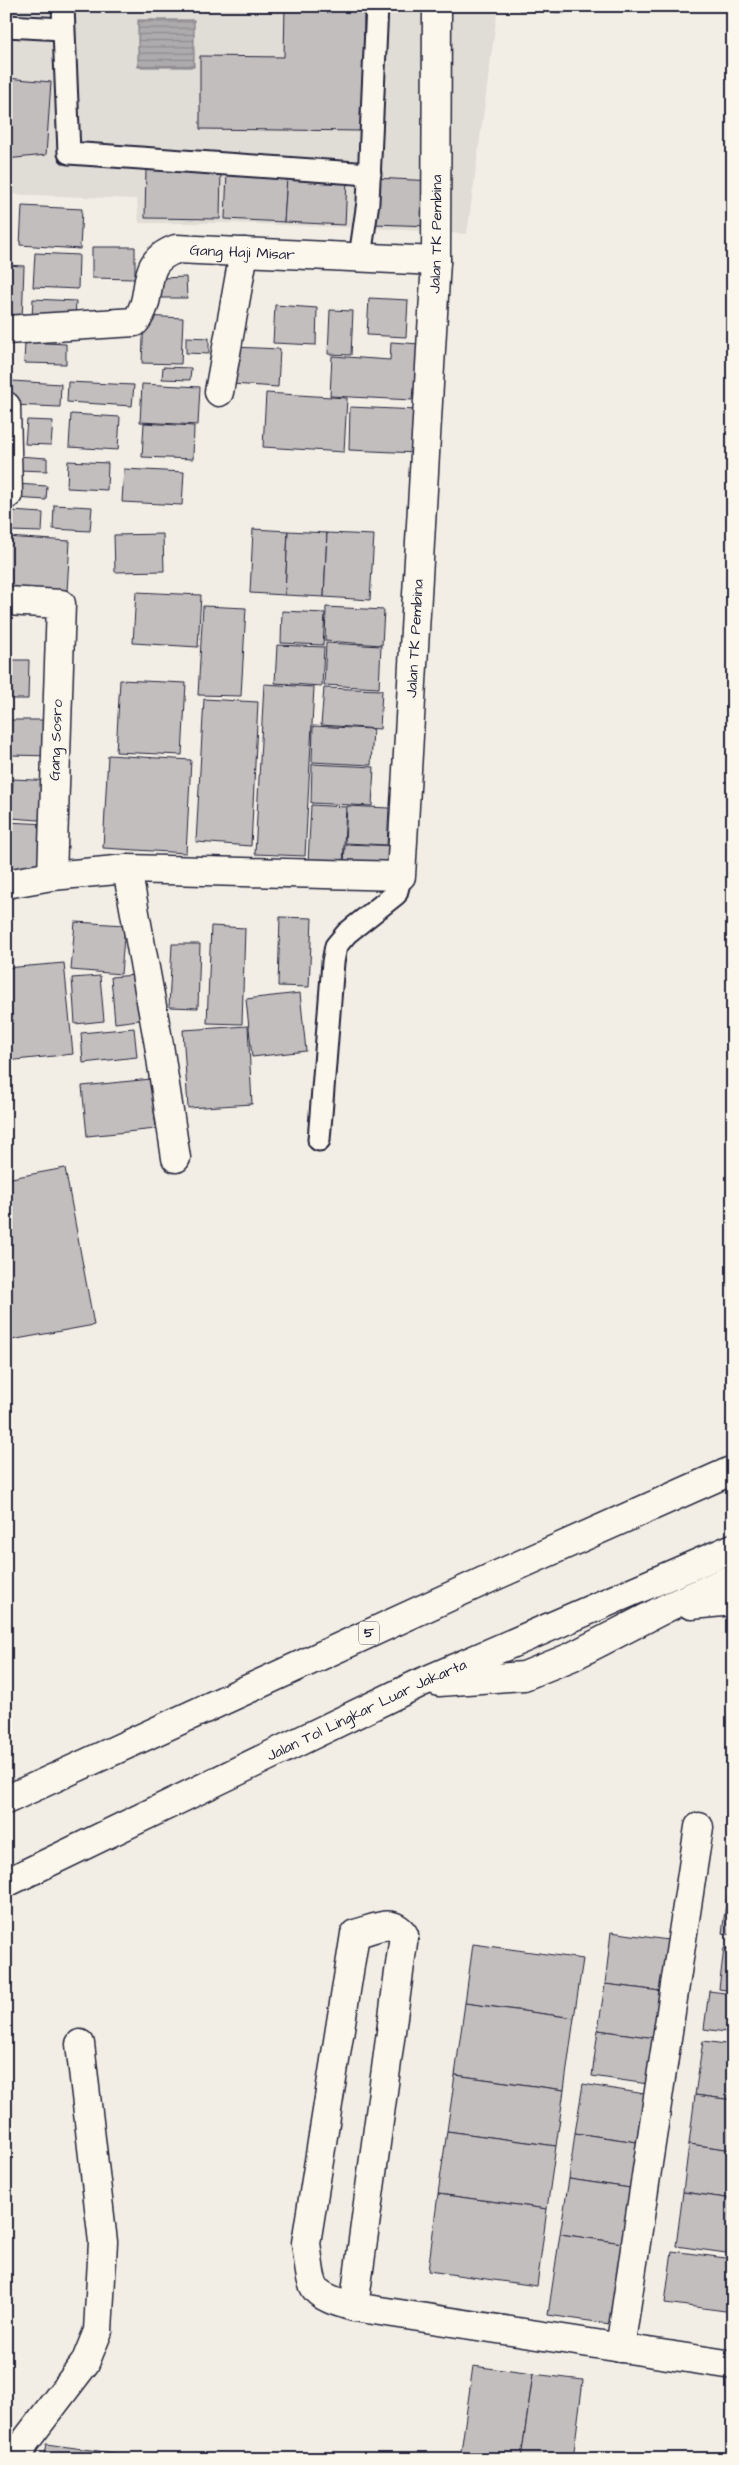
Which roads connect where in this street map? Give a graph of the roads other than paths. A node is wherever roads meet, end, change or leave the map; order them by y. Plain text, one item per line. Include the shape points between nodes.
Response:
1 (63, 6) edge
2 (377, 6) edge
3 (436, 6) edge
4 (6, 26) edge
5 (63, 28) junction
6 (370, 174) junction
7 (244, 252) junction
8 (360, 258) junction
9 (436, 261) junction
10 (6, 330) edge
11 (219, 392) dead end
12 (6, 406) edge
13 (8, 494) dead end
14 (6, 601) edge
15 (126, 869) junction
16 (52, 876) junction
17 (400, 876) junction
18 (6, 884) edge
19 (319, 1140) dead end
20 (176, 1158) dead end
21 (733, 1470) edge
22 (733, 1548) edge
23 (733, 1578) edge
24 (733, 1601) edge
25 (668, 1607) junction
26 (420, 1683) junction
27 (6, 1800) edge
28 (699, 1827) dead end
29 (6, 1883) edge
30 (80, 2044) dead end
31 (354, 2307) junction
32 (620, 2348) junction
33 (733, 2364) edge
34 (19, 2459) edge

1 - 5 lane
2 - 6 lane
3 - 9 main road, Jalan TK Pembina
4 - 5 lane
5 - 6 lane via 69,154
6 - 8 lane
7 - 8 main road, Gang Haji Misar
7 - 10 main road, Gang Haji Misar via 176,249 162,254 154,263 143,312 135,322
7 - 11 main road
8 - 9 main road, Gang Haji Misar
9 - 17 main road, Jalan TK Pembina
12 - 13 main road
14 - 16 main road, Gang Sosro via 61,604
15 - 16 main road
15 - 17 main road
15 - 20 main road via 159,1045
16 - 18 main road
17 - 19 lane via 396,894 347,933 336,946
21 - 27 main road, 5
22 - 26 main road, Jalan Tol Lingkar Luar Jakarta
23 - 25 main road
24 - 25 main road
25 - 26 main road via 571,1657 524,1676
26 - 29 main road, Jalan Tol Lingkar Luar Jakarta
28 - 32 main road
30 - 34 main road via 103,2242 98,2331 84,2363 24,2443
31 - 31 main road via 325,2298 313,2288 306,2243 355,1934 391,1924 398,1926 404,1935
31 - 32 main road
32 - 33 main road

